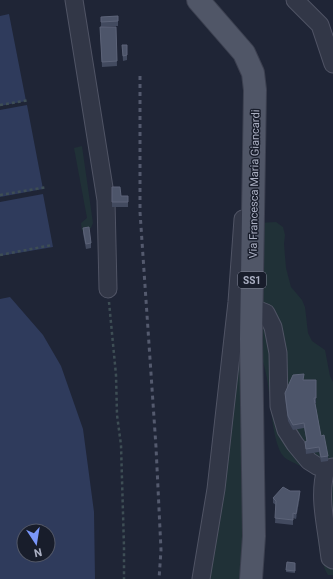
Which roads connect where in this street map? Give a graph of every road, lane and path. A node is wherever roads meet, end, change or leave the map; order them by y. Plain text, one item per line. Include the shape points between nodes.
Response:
1 (74, 0) edge
2 (198, 0) edge
3 (295, 0) edge
4 (333, 64) edge
5 (29, 100) dead end
6 (0, 105) edge
7 (47, 188) dead end
8 (0, 195) edge
9 (250, 214) junction
10 (52, 245) dead end
11 (0, 255) edge
12 (108, 289) joint
13 (251, 307) junction
14 (330, 468) edge
15 (333, 560) edge
16 (124, 579) edge
17 (201, 579) edge
18 (251, 579) edge

1 - 12 street via 106,200
2 - 9 main road, Via Francesca Maria Giancardi / SS1 via 244,53 253,73 255,90
3 - 4 street via 320,25
5 - 6 path
7 - 8 path
9 - 13 main road, Via Francesca Maria Giancardi / SS1
9 - 17 street via 243,219 237,302 216,490
10 - 11 path
12 - 16 path via 116,375 116,415 121,445
13 - 14 street via 266,313 273,327 278,353 279,406 286,430 309,461
13 - 18 main road, Via Francesca Maria Giancardi / SS1 via 254,536
14 - 15 street via 323,481 322,497 330,558

